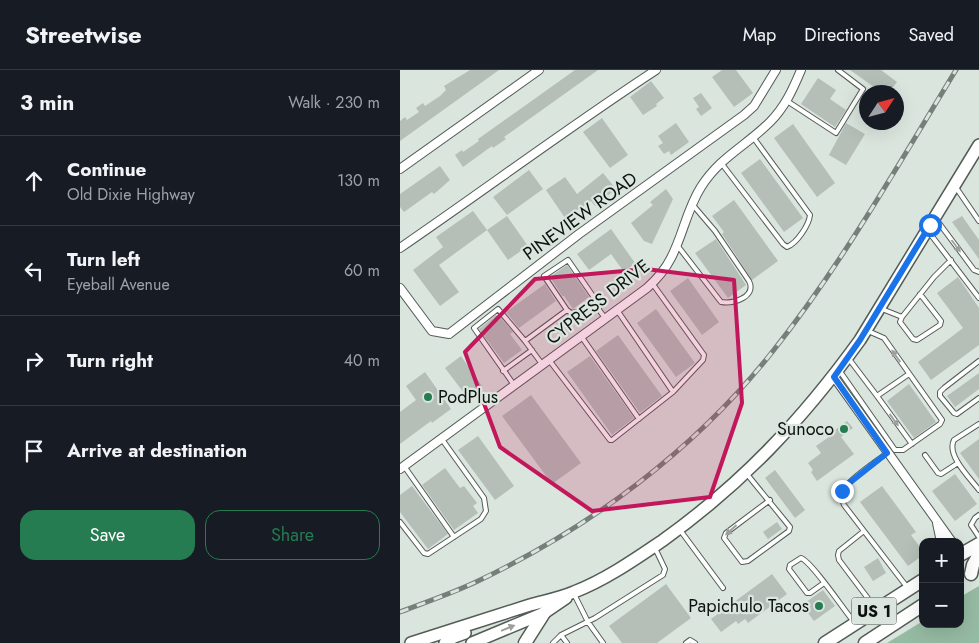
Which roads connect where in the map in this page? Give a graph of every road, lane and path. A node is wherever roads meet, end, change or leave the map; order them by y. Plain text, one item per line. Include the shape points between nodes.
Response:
1 (538, 70) edge
2 (656, 70) edge
3 (776, 70) edge
4 (801, 70) edge
5 (838, 70) edge
6 (787, 101) junction
7 (753, 138) junction
8 (979, 145) edge
9 (720, 162) junction
10 (400, 169) edge
11 (955, 184) junction
12 (692, 204) junction
13 (934, 218) junction
14 (979, 221) edge
15 (927, 230) junction
16 (677, 245) junction
17 (400, 248) edge
18 (951, 260) junction
19 (979, 272) edge
20 (652, 283) junction
21 (400, 288) edge
22 (920, 294) junction
23 (979, 298) edge
24 (594, 303) junction
25 (880, 308) junction
26 (567, 310) junction
27 (617, 310) junction
28 (902, 317) junction
29 (605, 318) junction
30 (866, 331) junction
31 (581, 336) junction
32 (525, 341) junction
33 (532, 350) junction
34 (848, 358) junction
35 (979, 361) edge
36 (546, 362) junction
37 (503, 370) junction
38 (836, 373) junction
39 (909, 374) junction
40 (514, 385) junction
41 (673, 392) junction
42 (877, 396) junction
43 (979, 398) edge
44 (639, 420) junction
45 (979, 424) edge
46 (441, 438) junction
47 (912, 444) junction
48 (887, 453) junction
49 (924, 455) dead end
50 (958, 463) junction
51 (402, 467) edge
52 (746, 473) junction
53 (979, 490) edge
54 (770, 500) junction
55 (979, 515) edge
56 (937, 521) junction
57 (400, 522) edge
58 (679, 528) junction
59 (864, 531) junction
60 (454, 537) junction
61 (979, 537) edge
62 (940, 538) edge
63 (949, 538) edge
64 (979, 544) edge
65 (654, 546) junction
66 (964, 553) edge
67 (979, 554) edge
68 (970, 575) edge
69 (824, 583) junction
70 (919, 583) edge
71 (724, 588) dead end
72 (909, 589) junction
73 (573, 592) junction
74 (919, 608) edge
75 (516, 610) junction
76 (876, 610) junction
77 (544, 614) junction
78 (588, 622) junction
79 (855, 624) junction
80 (562, 635) junction
81 (411, 643) edge
82 (445, 643) edge
83 (472, 643) edge
84 (525, 643) edge
85 (553, 643) edge
86 (567, 643) edge
87 (603, 643) edge
88 (686, 643) edge
89 (695, 643) edge
90 (825, 643) edge
91 (864, 643) edge

1 - 10 street
2 - 17 street
3 - 21 street, PINEVIEW ROAD via 754,106 738,120 449,334 432,331
4 - 6 street, CYPRESS DRIVE
5 - 6 lane via 862,90 836,133
6 - 7 street, CYPRESS DRIVE
7 - 9 street, CYPRESS DRIVE
7 - 9 lane via 810,216 792,245 783,244
8 - 11 street
9 - 12 street, CYPRESS DRIVE
11 - 13 street
11 - 14 lane
12 - 16 street, CYPRESS DRIVE
12 - 16 lane via 715,230 750,280 750,292 740,300 721,302
13 - 15 street
13 -> 19 lane via 974,270
15 - 18 lane
15 - 25 street
16 - 20 street, CYPRESS DRIVE via 663,271
18 - 22 lane
18 - 23 lane
20 - 27 street, CYPRESS DRIVE
20 - 41 lane via 704,355 696,370
22 - 28 lane
22 - 28 lane via 941,321 940,325 917,340 900,322
24 - 26 lane via 577,312
24 - 26 lane via 595,299 568,260 544,276
24 - 29 lane
25 - 28 lane
25 - 30 street
26 - 32 lane
27 - 29 street, CYPRESS DRIVE
27 - 41 lane
29 - 31 street, CYPRESS DRIVE
30 - 34 street
39 -> 30 lane via 884,338
31 - 36 street, CYPRESS DRIVE
31 - 44 lane
32 - 33 lane
32 - 37 lane via 498,309 474,328
33 - 36 lane
33 - 37 lane
34 - 38 street
34 - 42 lane
35 - 43 lane via 944,388 940,396 957,414
36 - 40 street, CYPRESS DRIVE
36 - 44 lane via 610,440
37 - 40 lane
38 - 47 lane via 895,450 903,450
38 - 48 street via 846,394
38 - 52 street via 781,439
39 - 42 lane
39 - 47 lane via 942,420
40 - 46 street, CYPRESS DRIVE
41 - 44 lane
42 -> 47 lane
45 - 50 lane via 954,440 953,451
46 - 51 street, CYPRESS DRIVE
46 - 60 lane via 484,498 486,512
48 - 56 street
48 - 59 lane via 842,491 844,505
49 - 50 lane via 941,474
50 - 53 lane
51 - 60 lane
52 - 54 lane
52 - 58 street
54 -> 54 lane via 726,533 724,538 742,562 748,562 789,531 790,527
55 - 61 lane via 971,525
56 - 62 street
56 - 63 street
57 - 60 lane via 424,553 428,554
58 - 65 street
58 - 71 lane
59 - 72 lane
59 - 76 lane via 838,555
64 - 66 main road
65 - 73 street via 609,575
65 - 78 lane via 665,569 664,575
67 - 68 main road
69 - 69 lane via 806,560 801,558 790,566 807,593
69 - 79 lane
70 - 72 main road, US 1
72 - 76 main road, US 1
73 - 75 street
73 - 77 street
73 - 78 lane
74 - 91 main road, US 1
75 - 81 street
75 - 82 street via 454,636
76 - 79 main road, US 1
83 -> 77 street
77 - 84 main road
78 - 80 lane
78 - 87 lane
79 - 90 main road, US 1
80 - 85 lane
80 - 86 lane
88 - 89 lane via 690,640

